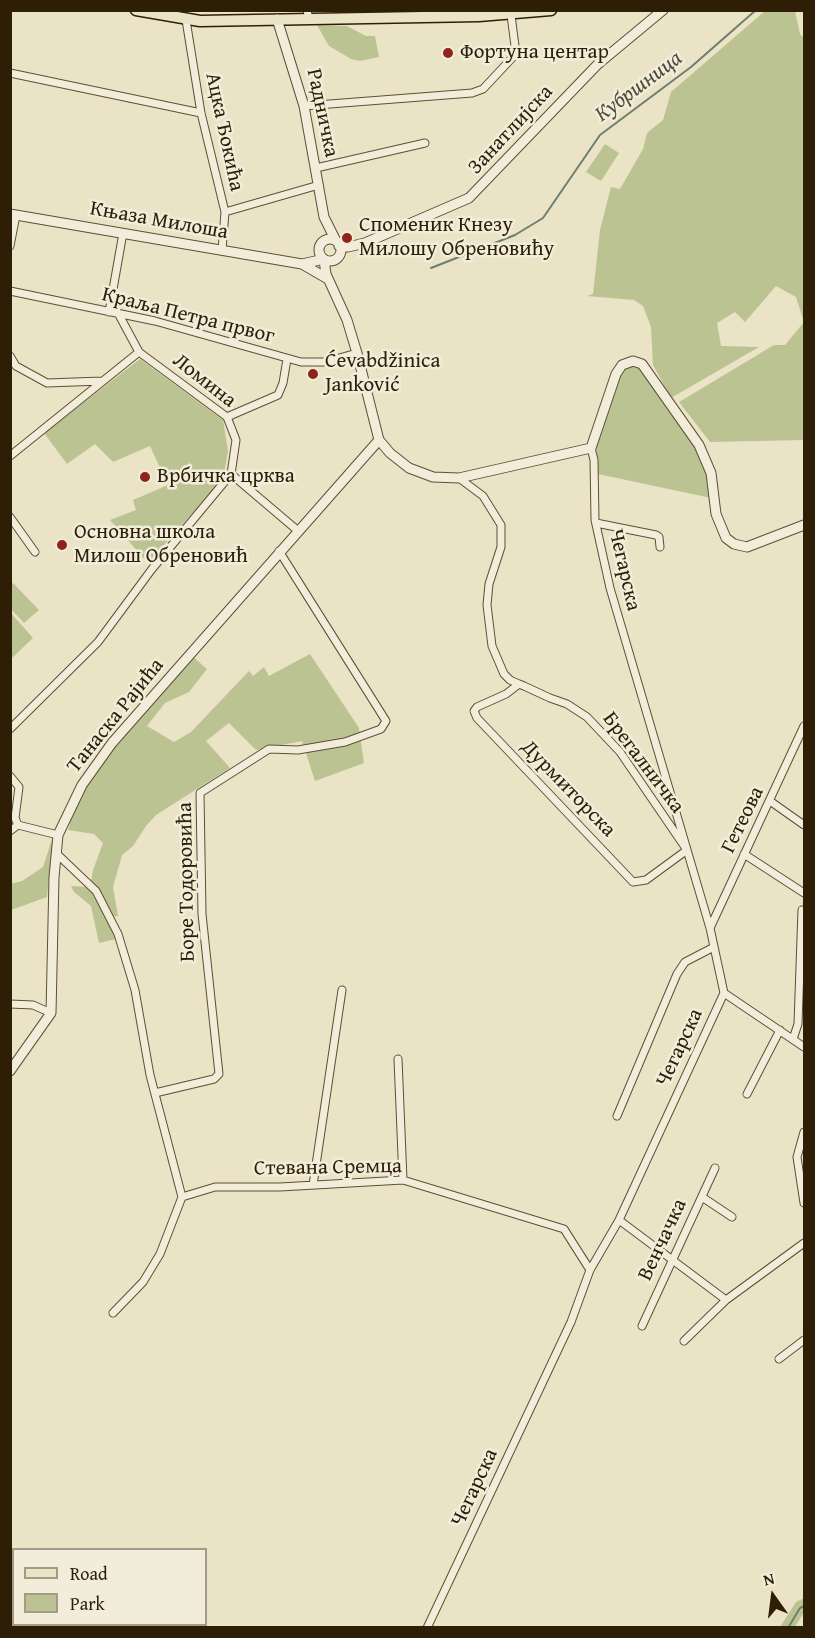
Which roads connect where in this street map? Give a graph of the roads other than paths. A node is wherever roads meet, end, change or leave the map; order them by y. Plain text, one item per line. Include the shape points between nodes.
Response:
1 (136, 10) edge
2 (551, 10) edge
3 (663, 10) edge
4 (308, 15) edge
5 (511, 15) junction
6 (271, 16) edge
7 (186, 20) junction
8 (10, 73) edge
9 (304, 106) junction
10 (201, 113) junction
11 (425, 143) dead end
12 (316, 168) junction
13 (318, 184) junction
14 (225, 212) junction
15 (14, 215) edge
16 (324, 217) junction
17 (123, 234) junction
18 (365, 243) junction
19 (338, 244) junction
20 (10, 246) edge
21 (320, 247) junction
22 (222, 250) junction
23 (329, 260) junction
24 (302, 264) junction
25 (329, 280) junction
26 (10, 291) edge
27 (109, 312) junction
28 (118, 313) junction
29 (139, 352) junction
30 (357, 353) junction
31 (10, 356) edge
32 (287, 359) junction
33 (102, 381) junction
34 (227, 417) junction
35 (379, 441) junction
36 (591, 448) junction
37 (10, 456) edge
38 (231, 474) junction
39 (459, 478) junction
40 (10, 518) edge
41 (596, 523) junction
42 (804, 525) edge
43 (297, 530) junction
44 (660, 547) dead end
45 (279, 551) junction
46 (35, 552) dead end
47 (519, 684) junction
48 (804, 726) edge
49 (10, 729) edge
50 (10, 776) edge
51 (770, 801) junction
52 (18, 825) junction
53 (804, 825) edge
54 (10, 831) edge
55 (58, 836) junction
56 (687, 850) junction
57 (56, 853) junction
58 (744, 854) junction
59 (804, 893) edge
60 (802, 910) dead end
61 (710, 927) junction
62 (714, 947) junction
63 (342, 990) dead end
64 (724, 993) junction
65 (10, 1004) edge
66 (51, 1013) junction
67 (780, 1030) junction
68 (794, 1039) junction
69 (804, 1047) edge
70 (398, 1059) dead end
71 (10, 1071) edge
72 (154, 1093) junction
73 (747, 1094) dead end
74 (617, 1116) dead end
75 (804, 1132) edge
76 (715, 1168) dead end
77 (403, 1180) junction
78 (313, 1185) junction
79 (182, 1197) junction
80 (702, 1197) junction
81 (804, 1203) edge
82 (732, 1217) dead end
83 (619, 1220) junction
84 (804, 1244) edge
85 (672, 1260) junction
86 (590, 1270) junction
87 (726, 1300) junction
88 (113, 1313) dead end
89 (642, 1326) dead end
90 (804, 1340) edge
91 (684, 1341) dead end
92 (780, 1359) dead end
93 (427, 1628) edge

1 - 7 main road
2 - 5 main road
3 - 18 street, Занатлијска via 594,68 469,198
4 - 5 main road
4 - 6 main road
5 - 9 street via 513,57 483,90
6 - 7 main road
6 - 9 street, Радничка
7 - 10 street, Ацка Ђокића
8 - 10 street
9 - 12 street, Радничка
10 - 14 street, Ацка Ђокића
11 - 12 street
12 - 13 street, Радничка
13 - 14 street
13 - 16 street, Радничка
14 - 22 street, Ацка Ђокића
15 - 17 street, Књаза Милоша
15 - 20 street
16 - 19 street, Радничка
16 - 21 street, Радничка
17 - 22 street, Књаза Милоша
17 - 27 street
18 - 19 street, Занатлијска via 348,247
18 - 23 street, Занатлијска
19 - 21 street, Занатлијска via 326,240
19 - 23 street
21 - 23 street
21 - 24 street via 311,260
22 - 24 street, Књаза Милоша
23 - 24 street, Књаза Милоша
23 - 25 street
24 - 25 street
25 - 30 street
26 - 27 street, Краља Петра првог
27 - 28 street, Краља Петра првог
28 - 29 street, Ломина
28 - 32 street, Краља Петра првог via 200,332
29 - 33 street
29 - 34 street, Ломина
30 - 32 street, Краља Петра првог via 317,363
30 - 35 street
31 - 33 street via 16,366 47,383
32 - 34 street via 278,395
33 - 37 street
34 - 38 street, Ломина via 236,440
35 - 39 street via 416,471
35 - 43 street, Танаска Рајића
36 - 39 street
36 - 41 street, Чегарска
36 - 42 street via 616,374 628,362 640,363 708,462 716,514 726,538 747,547
38 - 43 street
38 - 49 street via 152,568 98,642
39 - 47 street, Брегалничка via 483,496 501,525 501,547 489,584 488,622 496,661 504,674
40 - 46 street
41 - 44 street via 656,535
41 - 56 street, Чегарска via 622,633
43 - 45 street, Танаска Рајића
45 - 55 street, Танаска Рајића via 107,749 82,785
45 - 72 street, Боре Тодоровића via 386,721 381,729 337,744 298,750 270,749 200,793 201,914 219,1074 214,1079
47 - 56 street, Брегалничка via 587,717 620,752
47 - 56 street, Дурмиторска via 477,707 477,718 633,882 646,880
48 - 51 street, Гетеова
50 - 52 street via 20,787 15,818
51 - 53 street
51 - 58 street, Гетеова
52 - 54 street
52 - 55 street
55 - 57 street, Танаска Рајића
56 - 61 street, Чегарска
57 - 66 street, Танаска Рајића
57 - 72 street via 96,891 118,934 135,990
58 - 59 street
58 - 61 street, Гетеова
60 - 68 street via 798,1024
61 - 62 street, Чегарска
62 - 64 street, Чегарска
62 - 74 street via 685,962 676,974
63 - 78 street
64 - 67 street
64 - 83 street, Чегарска
65 - 66 street via 33,1005
66 - 71 street
67 - 68 street
67 - 73 street
68 - 69 street
70 - 77 street
72 - 79 street
75 - 81 street via 797,1157
76 - 80 street, Венчачка
77 - 78 street, Стевана Сремца
77 - 86 street, Стевана Сремца via 564,1229
78 - 79 street, Стевана Сремца via 215,1187
79 - 88 street via 154,1264 143,1282
80 - 82 street
80 - 85 street, Венчачка
83 - 85 street
83 - 86 street, Чегарска
84 - 87 street
85 - 87 street
85 - 89 street, Венчачка
86 - 93 street, Чегарска via 571,1322
87 - 91 street
90 - 92 street

